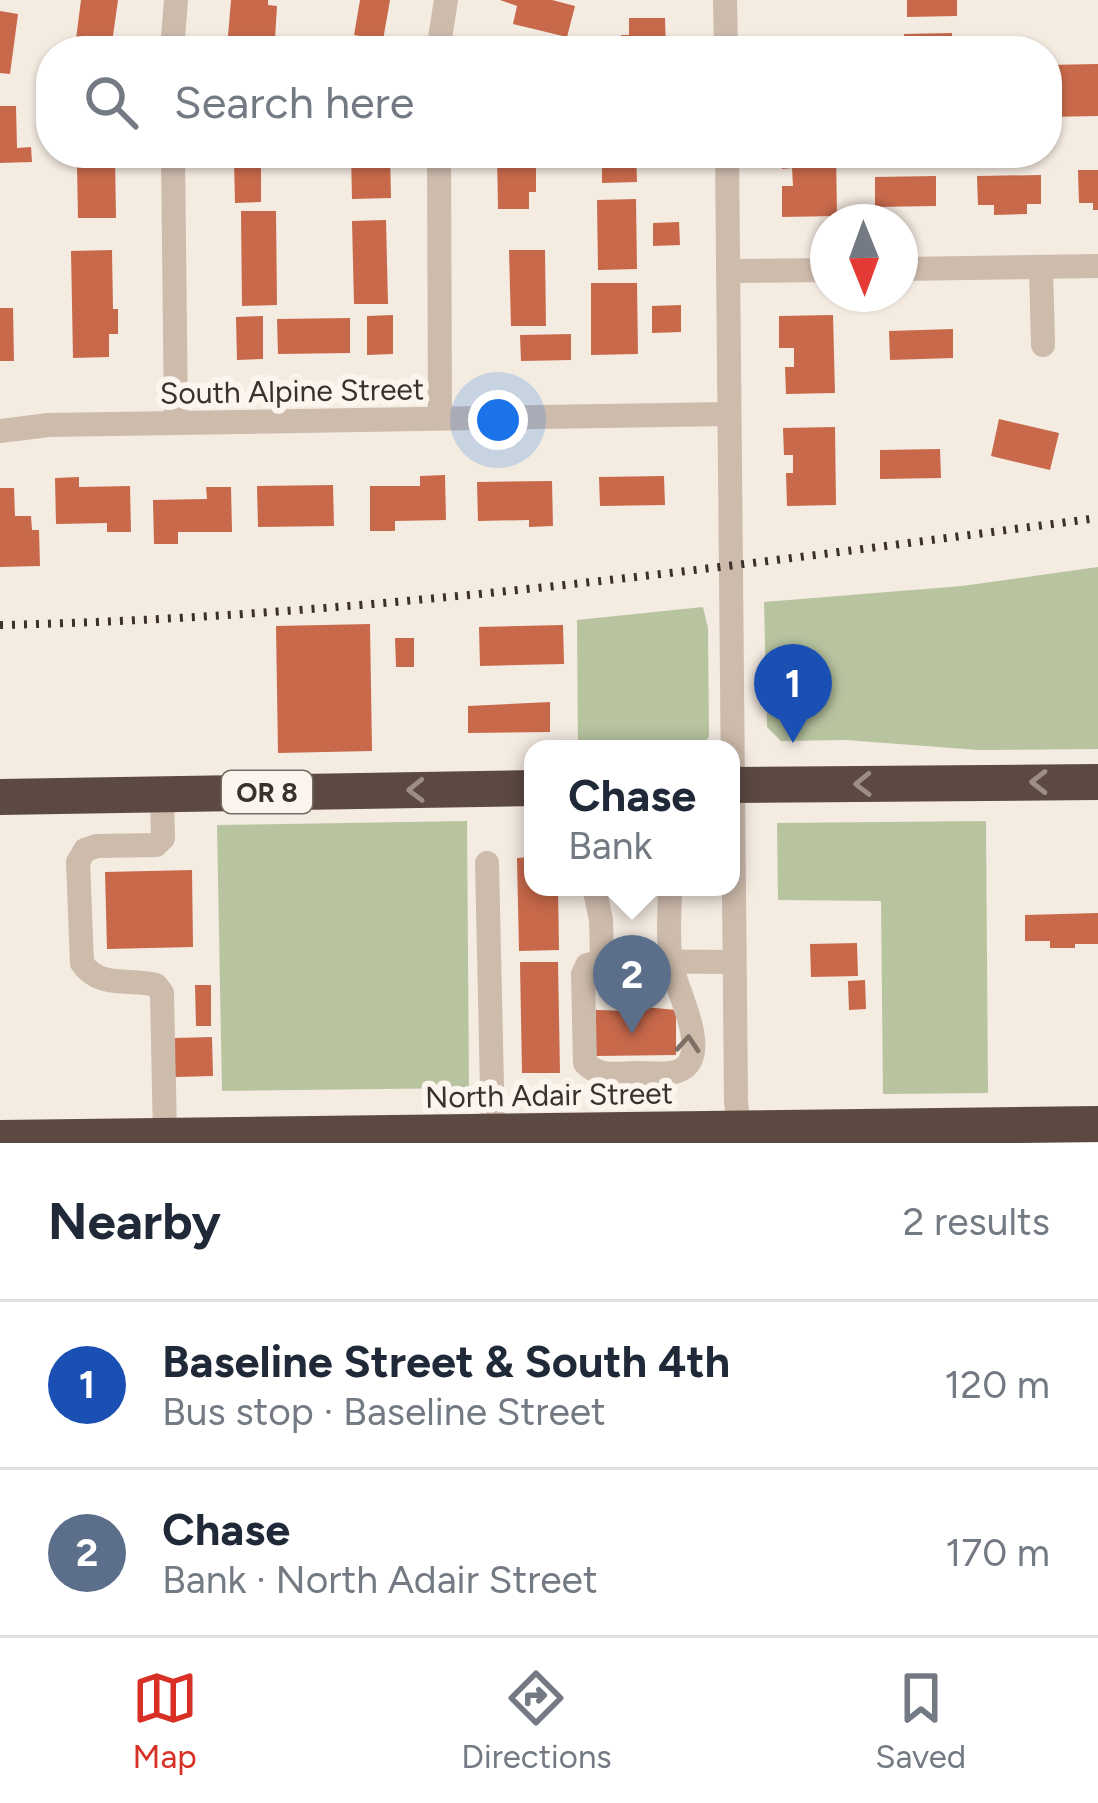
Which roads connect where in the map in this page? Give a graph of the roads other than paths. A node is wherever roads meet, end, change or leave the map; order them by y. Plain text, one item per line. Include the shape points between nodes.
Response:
1 (176, 0) edge
2 (446, 0) edge
3 (725, 0) edge
4 (173, 36) edge
5 (441, 36) edge
6 (726, 36) edge
7 (173, 168) edge
8 (439, 168) edge
9 (727, 168) edge
10 (1098, 266) edge
11 (1041, 267) junction
12 (918, 269) edge
13 (810, 270) edge
14 (728, 271) junction
15 (1042, 345) dead end
16 (728, 414) junction
17 (440, 418) junction
18 (176, 422) junction
19 (0, 431) edge
20 (732, 740) edge
21 (1098, 782) edge
22 (740, 785) edge
23 (524, 788) edge
24 (162, 794) junction
25 (0, 796) edge
26 (487, 863) dead end
27 (596, 896) edge
28 (670, 896) edge
29 (733, 896) edge
30 (602, 961) junction
31 (670, 962) junction
32 (734, 962) junction
33 (1098, 1124) edge
34 (493, 1132) junction
35 (165, 1135) junction
36 (739, 1136) edge
37 (556, 1137) edge
38 (0, 1138) edge
39 (386, 1138) edge

1 - 4 street
2 - 5 street
3 - 6 street
7 - 18 street
8 - 17 street
9 - 14 street
10 - 11 street
11 - 12 street
11 - 15 street
13 - 14 street
14 - 16 street
16 - 17 street, South Alpine Street
16 - 20 street
17 - 18 street, South Alpine Street
18 - 19 street, South Alpine Street
21 -> 22 highway
23 -> 24 highway, OR 8
24 - 25 highway, OR 8
24 - 35 street via 163,838 156,845 97,846 78,862 82,963 101,980 144,982 162,993
26 - 34 street
27 - 30 street
28 - 31 street
29 - 32 street
30 - 31 street
30 -> 31 street via 583,974 583,1053 591,1070 607,1073 667,1073 690,1061 690,1026
31 - 32 street
32 - 36 street
33 - 36 highway, North Adair Street
34 - 37 highway, North Adair Street
34 - 39 highway, North Adair Street
35 - 38 highway, North Adair Street
35 - 39 highway, North Adair Street
36 - 37 highway, North Adair Street

